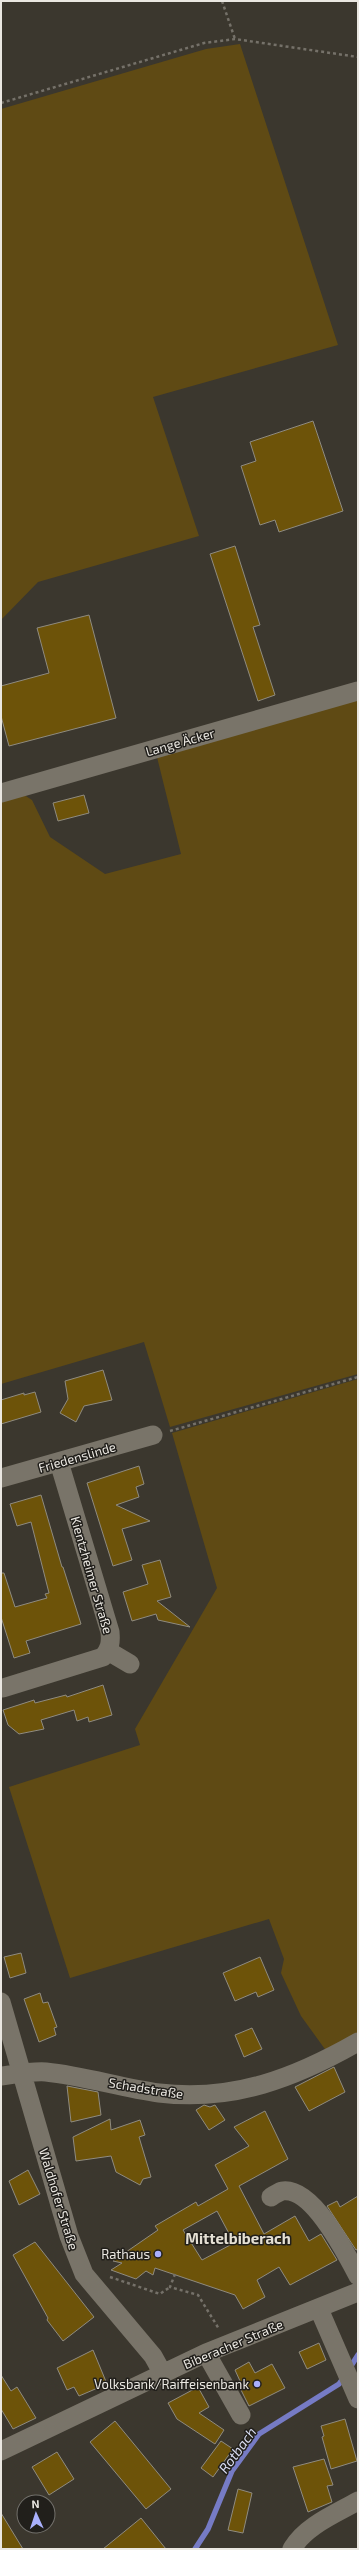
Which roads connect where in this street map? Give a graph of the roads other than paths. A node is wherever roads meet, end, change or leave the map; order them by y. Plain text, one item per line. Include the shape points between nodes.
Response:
1 (358, 691) edge
2 (1, 793) edge
3 (153, 1435) road end
4 (59, 1462) junction
5 (1, 1478) edge
6 (108, 1650) junction
7 (130, 1664) dead end
8 (3, 1688) dead end
9 (1, 2002) edge
10 (358, 2042) edge
11 (21, 2074) junction
12 (1, 2076) edge
13 (271, 2197) dead end
14 (358, 2276) edge
15 (358, 2292) edge
16 (319, 2309) junction
17 (213, 2351) junction
18 (163, 2374) junction
19 (355, 2393) edge
20 (241, 2415) dead end
21 (1, 2451) edge
22 (358, 2502) edge
23 (292, 2549) edge

1 - 2 street, Lange Äcker
3 - 4 street, Friedenslinde
4 - 5 street, Friedenslinde
4 - 6 street, Kientzheimer Straße via 110,1632
6 - 7 street
6 - 8 street, Kientzheimer Straße via 103,1657
9 - 11 street, Waldhofer Straße
10 - 11 street, Schadstraße via 276,2082 232,2092 193,2096 159,2093 45,2072
11 - 12 street, Schadstraße
11 - 18 street, Waldhofer Straße via 69,2236 84,2274 152,2356
13 - 14 street via 282,2191 306,2198 335,2234
15 - 16 street, Biberacher Straße
16 - 17 street, Biberacher Straße
16 - 19 street
17 - 18 street, Biberacher Straße
17 - 20 street
18 - 21 street, Biberacher Straße
22 - 23 street via 298,2538

